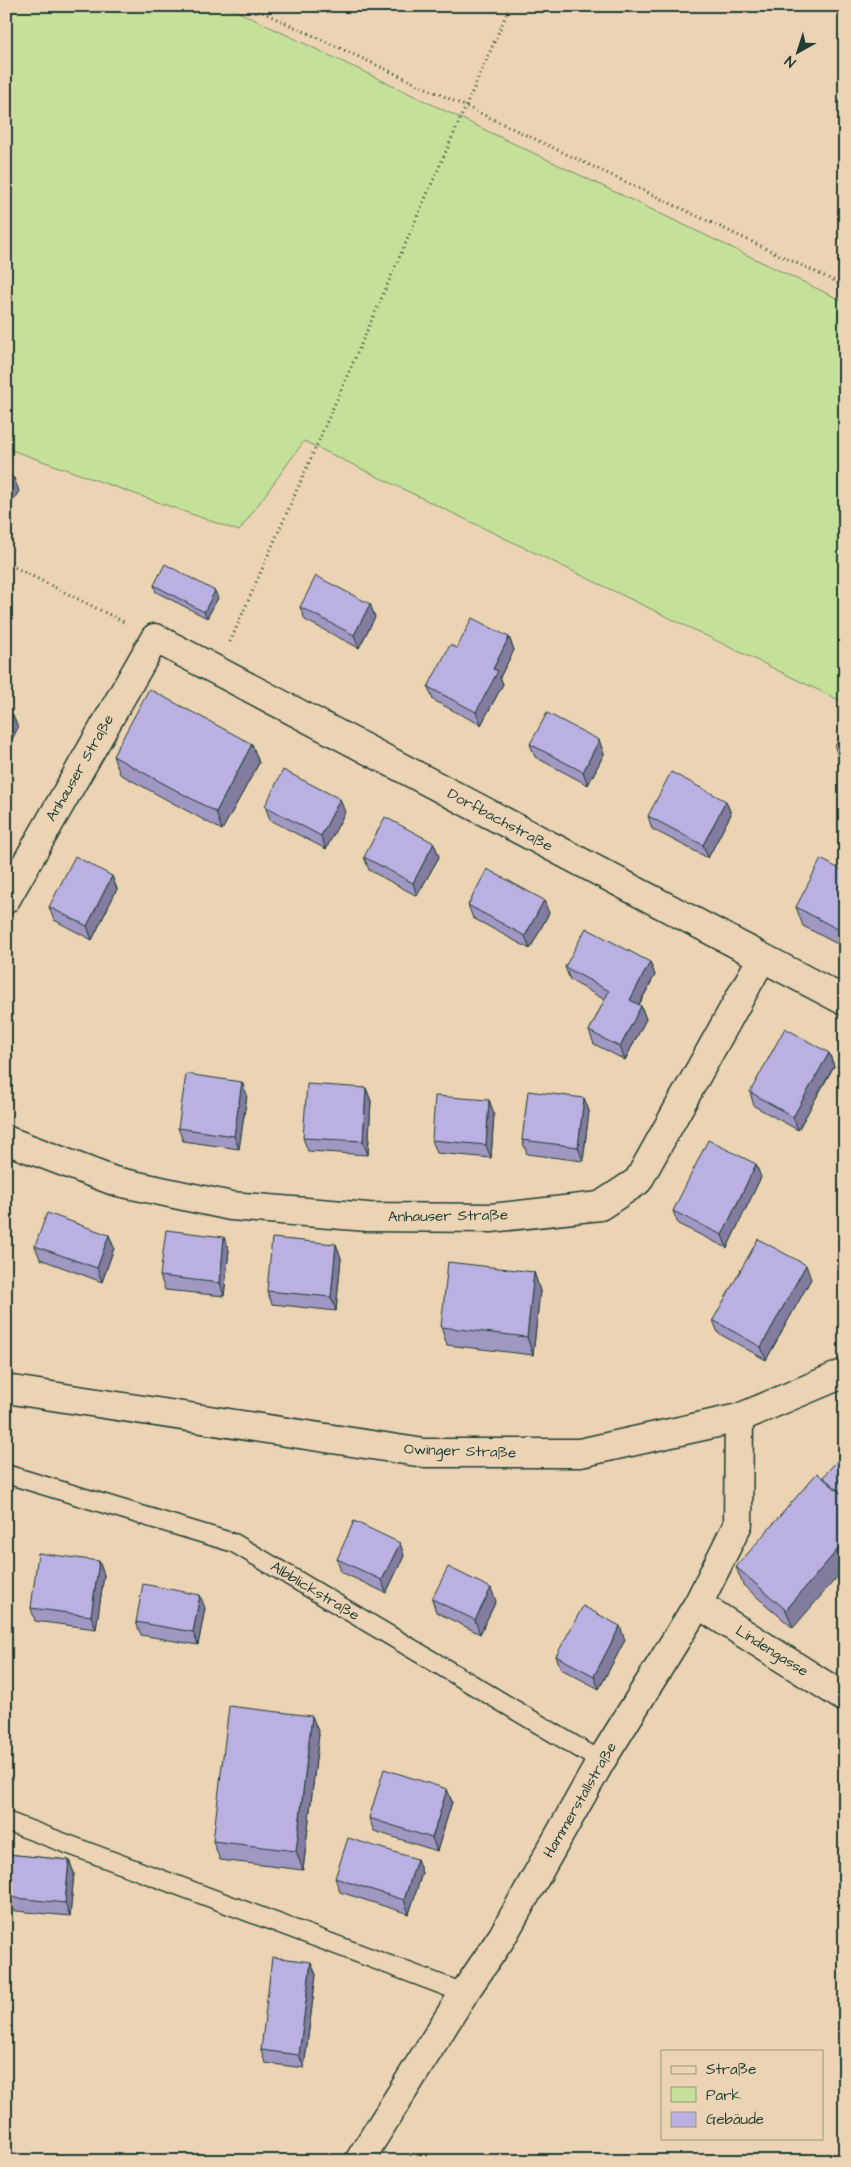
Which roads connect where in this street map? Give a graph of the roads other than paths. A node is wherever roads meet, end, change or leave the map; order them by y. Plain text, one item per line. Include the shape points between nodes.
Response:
1 (156, 638) joint
2 (6, 899) edge
3 (762, 958) junction
4 (845, 1001) edge
5 (6, 1140) edge
6 (845, 1373) edge
7 (6, 1390) edge
8 (739, 1418) junction
9 (6, 1474) edge
10 (698, 1604) junction
11 (845, 1698) edge
12 (601, 1761) junction
13 (6, 1821) edge
14 (464, 1993) junction
15 (359, 2161) edge

1 - 2 street, Anhauser Straße
1 - 3 street, Dorfbachstraße
3 - 4 street, Dorfbachstraße
3 - 5 street, Anhauser Straße via 638,1181 600,1206 491,1218 368,1217 231,1206 114,1181
6 - 8 street, Owinger Straße
7 - 8 street, Owinger Straße via 424,1452 580,1453
8 - 10 street, Hammerstallstraße via 738,1524
9 - 12 lane, Albblickstraße via 234,1543
10 - 11 street, Lindengasse
10 - 12 street, Hammerstallstraße
12 - 14 street, Hammerstallstraße via 502,1937
13 - 14 lane
14 - 15 street, Hammerstallstraße

